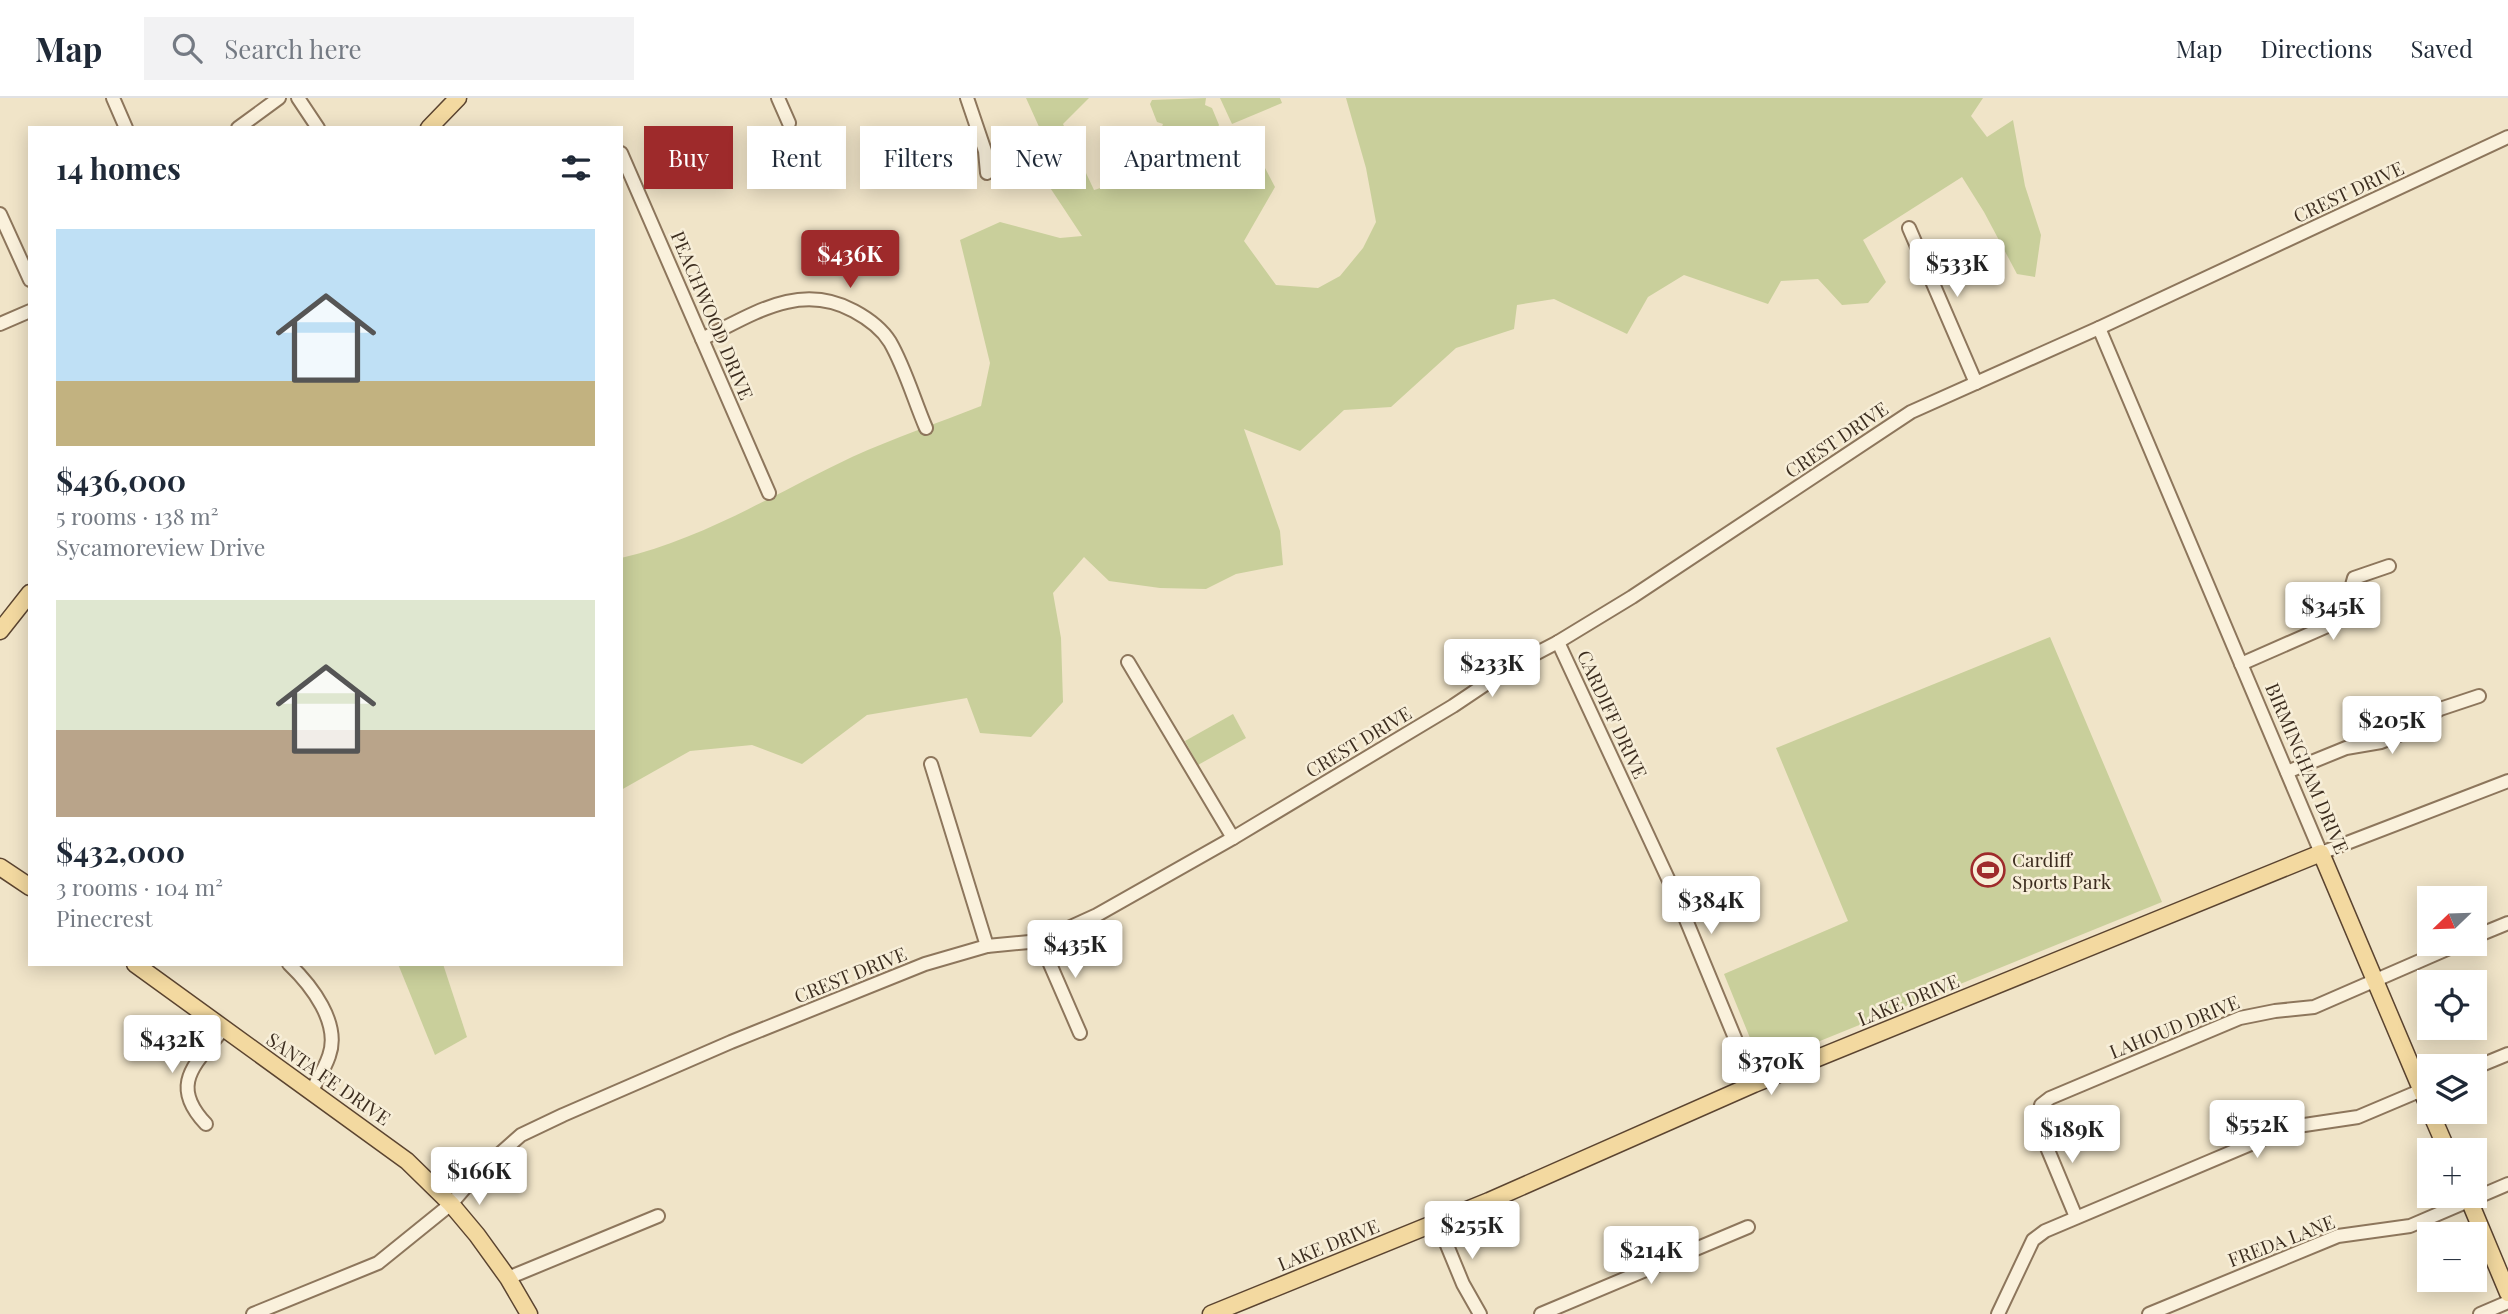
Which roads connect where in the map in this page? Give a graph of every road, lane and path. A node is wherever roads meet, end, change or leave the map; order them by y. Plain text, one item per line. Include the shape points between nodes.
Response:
1 (113, 98) edge
2 (279, 98) edge
3 (298, 98) edge
4 (458, 98) edge
5 (778, 98) edge
6 (967, 98) edge
7 (789, 123) dead end
8 (125, 126) edge
9 (241, 126) edge
10 (317, 126) edge
11 (431, 126) edge
12 (2508, 137) edge
13 (623, 158) edge
14 (987, 173) dead end
15 (0, 214) edge
16 (1909, 229) dead end
17 (28, 276) edge
18 (28, 312) edge
19 (0, 324) edge
20 (2099, 328) junction
21 (702, 339) junction
22 (1976, 383) junction
23 (926, 428) dead end
24 (769, 493) dead end
25 (2389, 566) dead end
26 (28, 596) edge
27 (0, 631) edge
28 (1558, 642) junction
29 (1128, 662) dead end
30 (2241, 664) junction
31 (2479, 696) dead end
32 (931, 765) dead end
33 (2287, 772) junction
34 (2508, 781) edge
35 (1233, 838) junction
36 (2321, 853) junction
37 (0, 867) edge
38 (28, 886) edge
39 (2508, 923) edge
40 (2487, 932) edge
41 (1040, 940) junction
42 (987, 946) junction
43 (2432, 956) edge
44 (138, 966) edge
45 (291, 966) edge
46 (2376, 981) junction
47 (223, 1029) junction
48 (1080, 1033) dead end
49 (2508, 1054) edge
50 (2487, 1063) edge
51 (2417, 1071) edge
52 (1754, 1084) junction
53 (312, 1090) junction
54 (2417, 1092) edge
55 (206, 1124) dead end
56 (2508, 1184) edge
57 (2487, 1191) edge
58 (452, 1203) junction
59 (2447, 1208) edge
60 (2472, 1208) edge
61 (658, 1216) dead end
62 (2076, 1217) junction
63 (1437, 1221) junction
64 (1748, 1227) dead end
65 (508, 1278) junction
66 (2508, 1293) edge
67 (2508, 1302) edge
68 (253, 1314) edge
69 (529, 1314) edge
70 (1211, 1314) edge
71 (1480, 1314) edge
72 (1541, 1314) edge
73 (1998, 1314) edge
74 (2148, 1314) edge
75 (2480, 1314) edge

1 - 8 street
2 - 9 street
3 - 10 street
4 - 11 main road
5 - 7 street
6 - 14 street via 985,151
12 - 20 street, CREST DRIVE
13 - 21 street, PEACHWOOD DRIVE
15 - 17 street
16 - 22 street
18 - 19 street
20 - 22 street, CREST DRIVE
20 - 30 street, BIRMINGHAM DRIVE
21 - 23 street via 772,305 799,298 827,299 867,318 890,341
21 - 24 street, PEACHWOOD DRIVE
22 - 28 street, CREST DRIVE via 1911,412
25 - 30 street via 2354,578 2346,607 2332,624
26 - 27 main road
28 - 35 street, CREST DRIVE
28 - 52 street, CARDIFF DRIVE via 1634,803
29 - 35 street
30 - 33 street, BIRMINGHAM DRIVE
31 - 33 street via 2440,709 2381,742 2346,748
32 - 42 street
33 - 36 street, BIRMINGHAM DRIVE
34 - 36 street, LAKE DRIVE
35 - 41 street, CREST DRIVE via 1097,915
36 - 46 main road, BIRMINGHAM DRIVE
36 - 52 main road, LAKE DRIVE
37 - 38 main road
39 - 40 street
41 - 42 street, CREST DRIVE
41 - 48 street
42 - 58 street, CREST DRIVE via 925,964 824,1004 522,1135
43 - 46 street, LAHOUD DRIVE
44 - 47 main road, SANTA FE DRIVE
45 - 53 street via 319,997 330,1028 331,1053
46 - 51 main road, BIRMINGHAM DRIVE
46 - 62 street, LAHOUD DRIVE via 2314,1007 2240,1018 2041,1105 2038,1126
47 - 53 main road, SANTA FE DRIVE
47 - 55 street via 186,1085 193,1111
49 - 50 street
52 - 63 main road, LAKE DRIVE
53 - 58 main road, SANTA FE DRIVE via 407,1161
54 - 62 street via 2358,1117 2291,1127
56 - 57 street, FREDA LANE
58 - 65 main road, SANTA FE DRIVE
58 - 68 street, CREST DRIVE via 378,1263
59 - 74 street, FREDA LANE via 2410,1226 2338,1236
60 - 66 main road
61 - 65 street
62 - 73 street via 2033,1240
63 - 70 main road, LAKE DRIVE
63 - 71 street
64 - 72 street
65 - 69 main road, SANTA FE DRIVE
67 - 75 street

